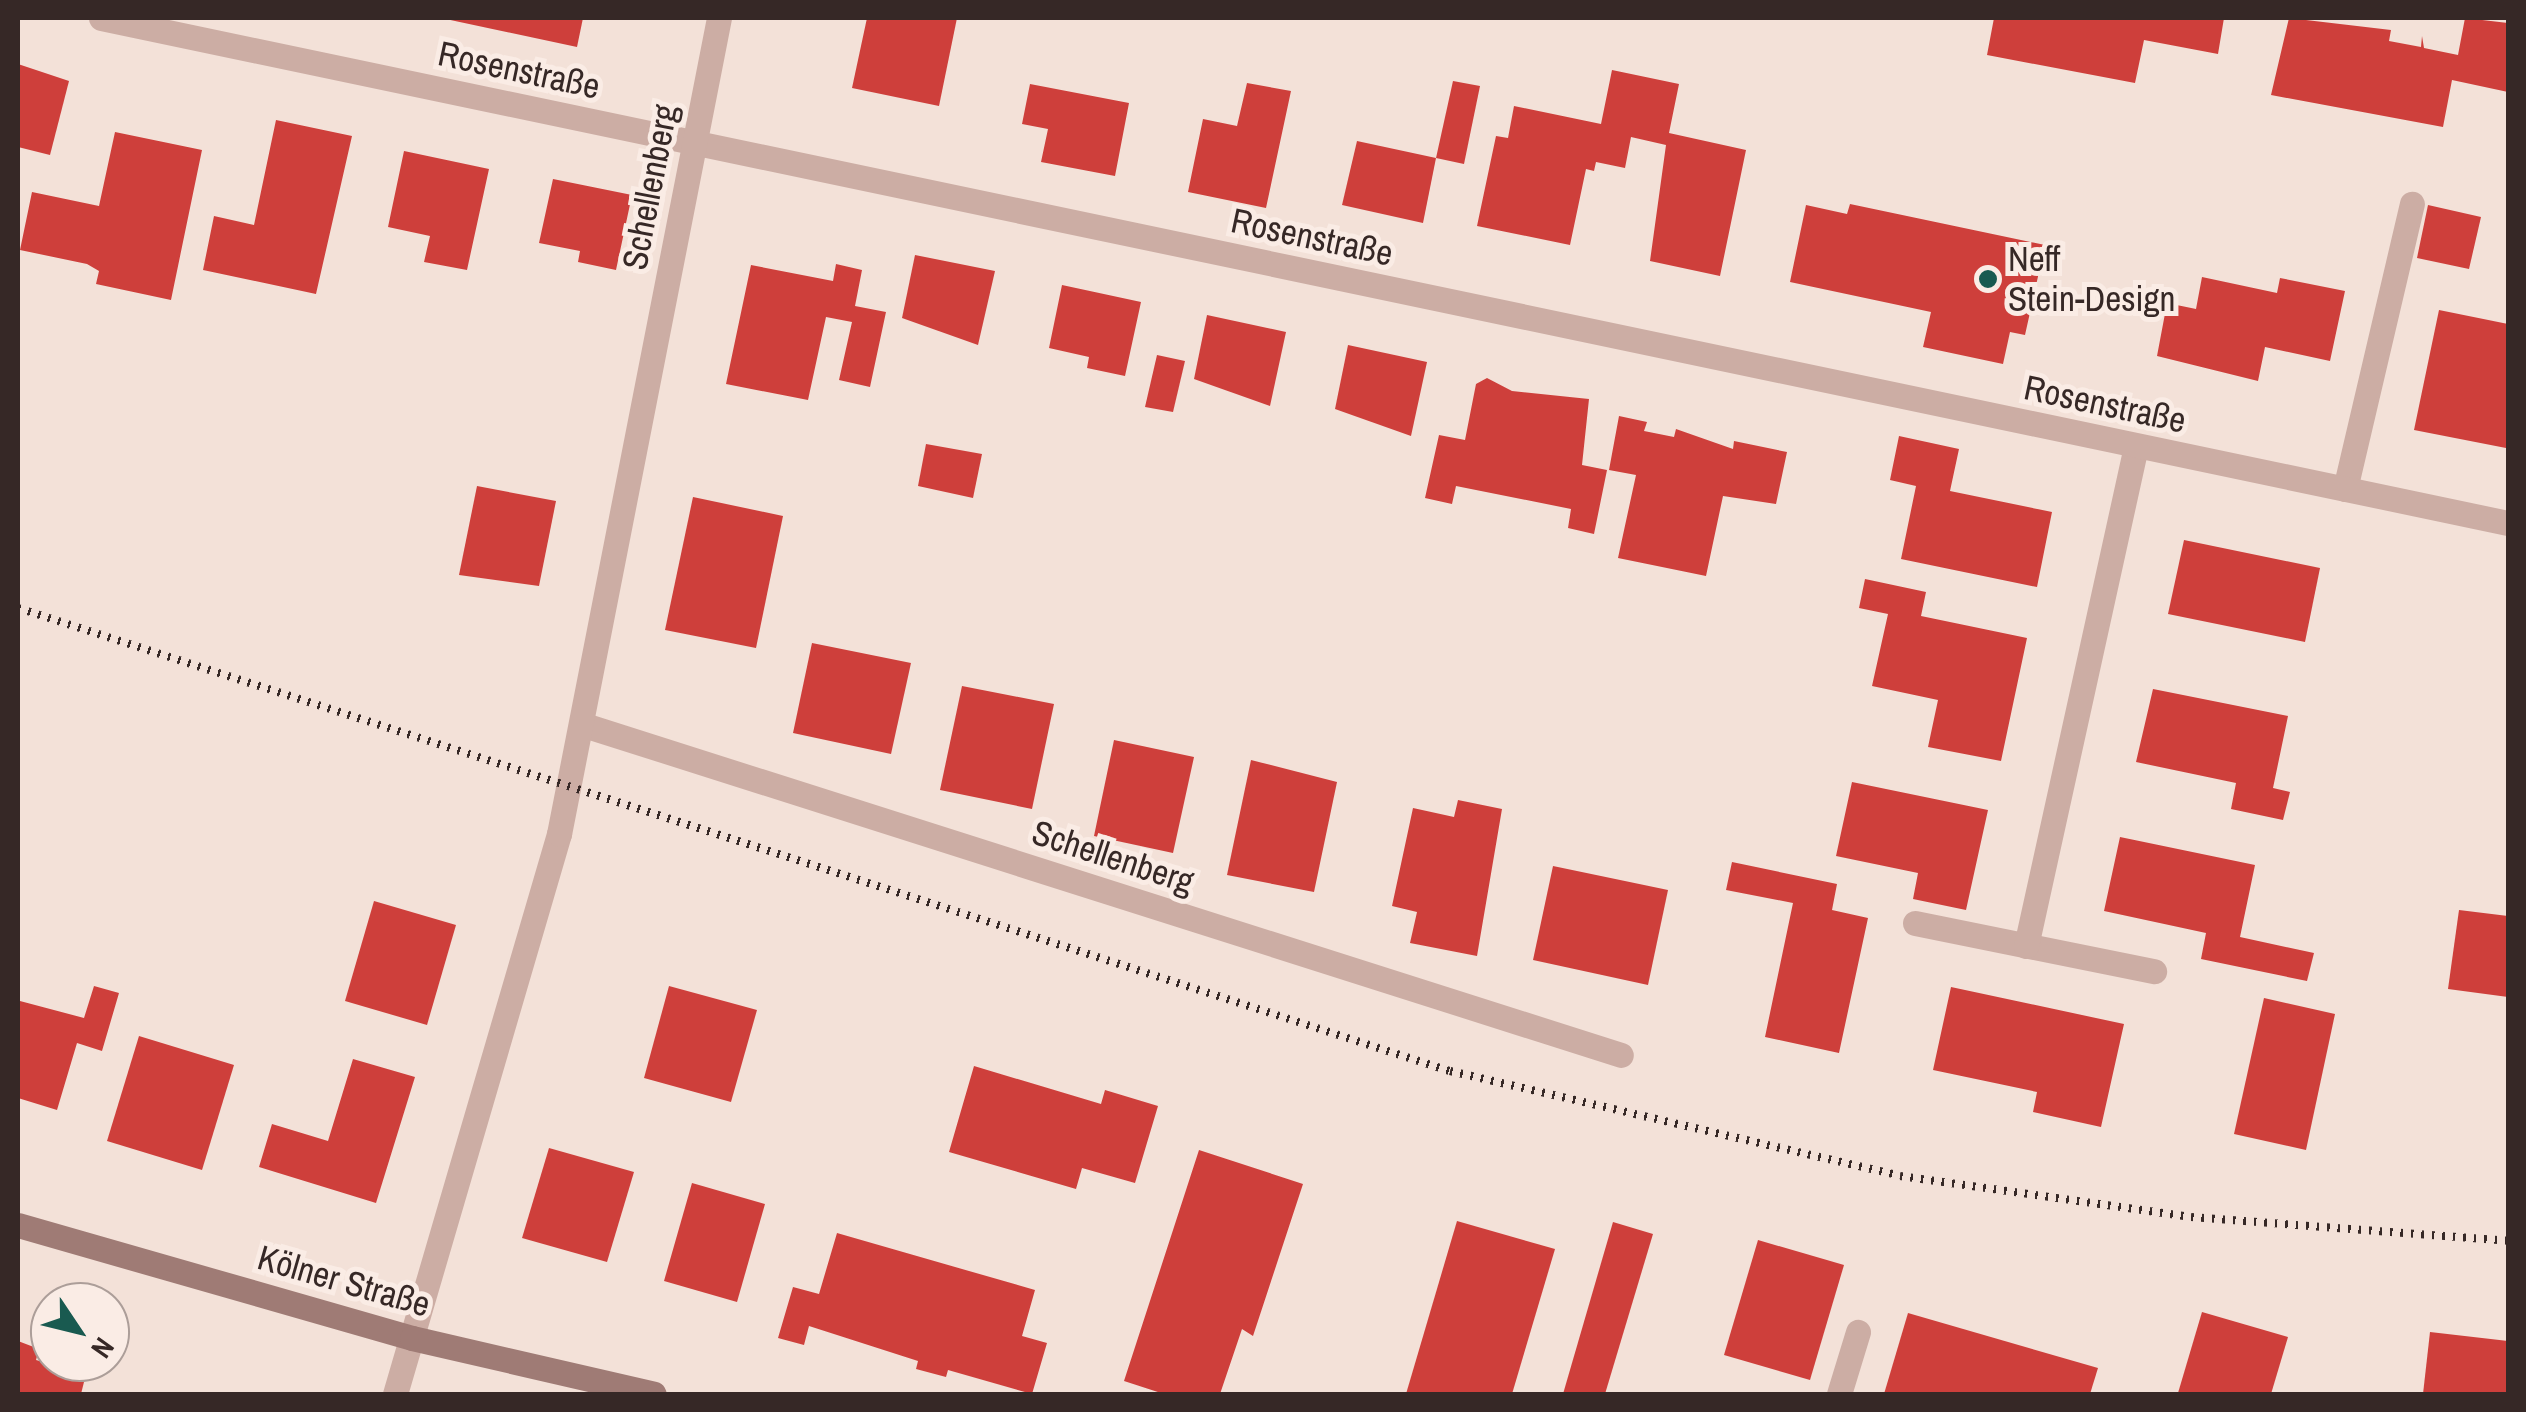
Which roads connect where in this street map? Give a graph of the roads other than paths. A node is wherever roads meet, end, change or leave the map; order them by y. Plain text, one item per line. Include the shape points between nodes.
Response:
1 (102, 18) edge
2 (720, 18) edge
3 (693, 142) junction
4 (2412, 204) dead end
5 (2136, 446) junction
6 (2344, 490) junction
7 (2508, 523) edge
8 (584, 725) junction
9 (1915, 924) dead end
10 (2026, 946) junction
11 (2154, 971) dead end
12 (1621, 1055) dead end
13 (18, 1225) edge
14 (1858, 1332) dead end
15 (412, 1338) junction
16 (395, 1394) edge
17 (654, 1394) edge
18 (1839, 1394) edge

1 - 3 street, Rosenstraße
2 - 3 street, Schellenberg
3 - 5 street, Rosenstraße
3 - 8 street, Schellenberg
4 - 6 street
5 - 6 street, Rosenstraße
5 - 10 street
6 - 7 street, Rosenstraße
8 - 12 street, Schellenberg
8 - 15 street, Schellenberg
9 - 10 street
10 - 11 street
13 - 15 street, Kölner Straße
14 - 18 street
15 - 16 street, Schellenberg
15 - 17 street, Kölner Straße

